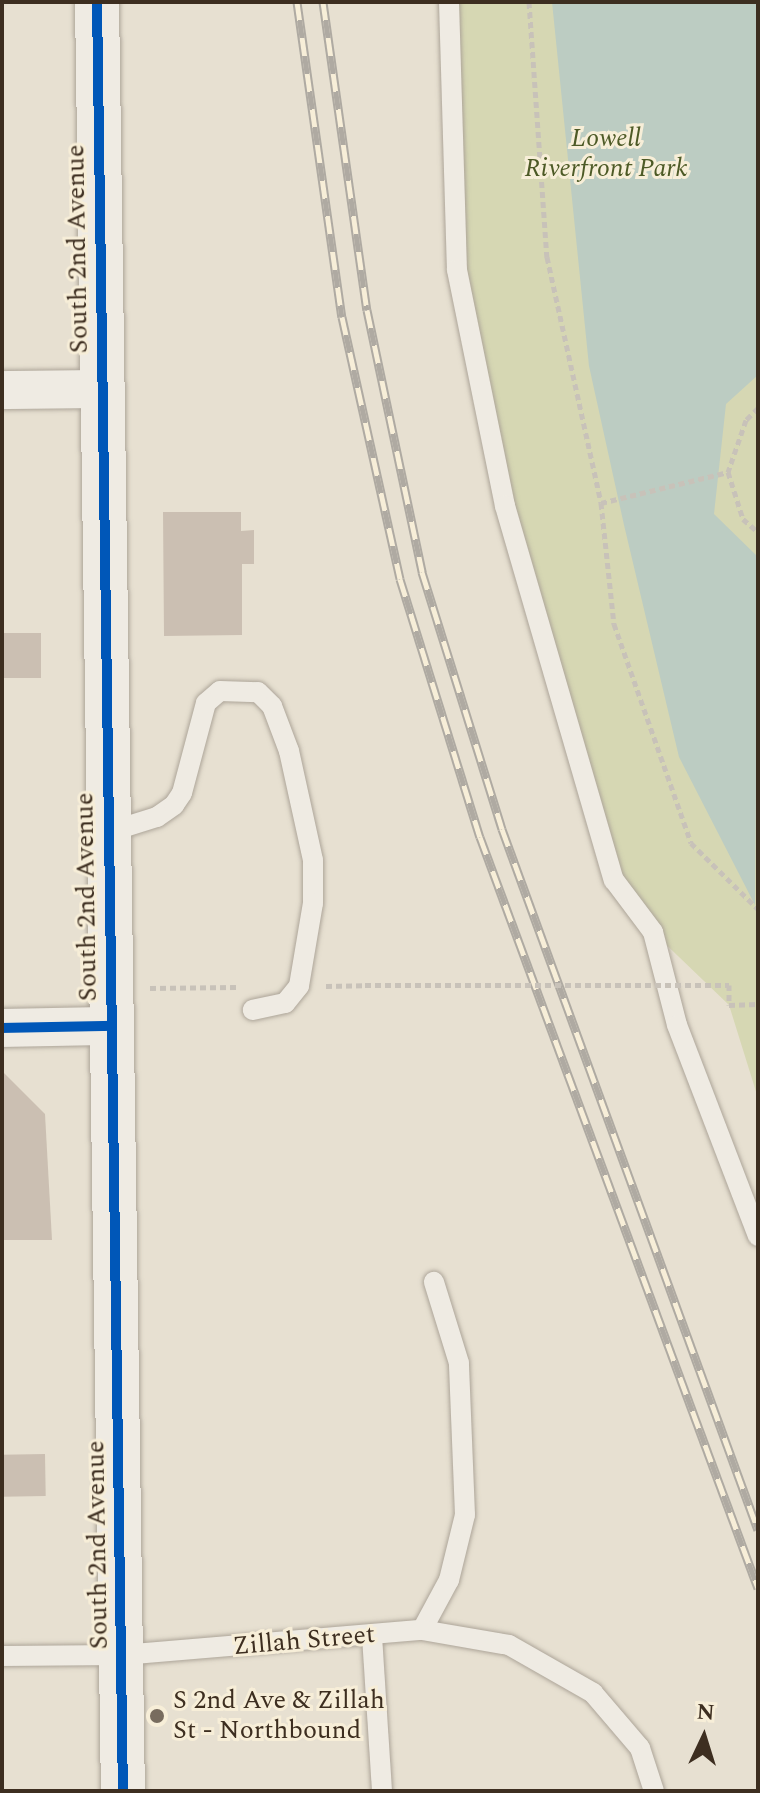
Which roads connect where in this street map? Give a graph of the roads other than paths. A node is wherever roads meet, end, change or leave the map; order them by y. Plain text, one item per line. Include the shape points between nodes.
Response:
1 (97, 2) edge
2 (449, 2) edge
3 (102, 389) junction
4 (2, 390) edge
5 (109, 832) junction
6 (253, 1010) dead end
7 (111, 1026) junction
8 (2, 1028) edge
9 (758, 1236) edge
10 (434, 1282) dead end
11 (422, 1630) junction
12 (372, 1636) junction
13 (122, 1655) junction
14 (2, 1656) edge
15 (123, 1791) edge
16 (382, 1791) edge
17 (654, 1791) edge

1 - 3 street, South 2nd Avenue
2 - 9 lane via 457,270 505,506 614,880 653,932 677,1025
3 - 4 street
3 - 5 street, South 2nd Avenue
5 - 6 lane via 157,817 174,805 182,793 206,703 220,691 258,692 272,706 289,751 313,860 313,903 299,986 285,1003
5 - 7 street, South 2nd Avenue
7 - 8 street
7 - 13 street, South 2nd Avenue
10 - 11 lane via 459,1363 465,1515 449,1580
11 - 12 lane, Zillah Street
11 - 17 lane, Zillah Street via 509,1645 593,1693 640,1748
12 - 13 lane, Zillah Street
12 - 16 lane
13 - 14 lane, Zillah Street
13 - 15 street, South 2nd Avenue

